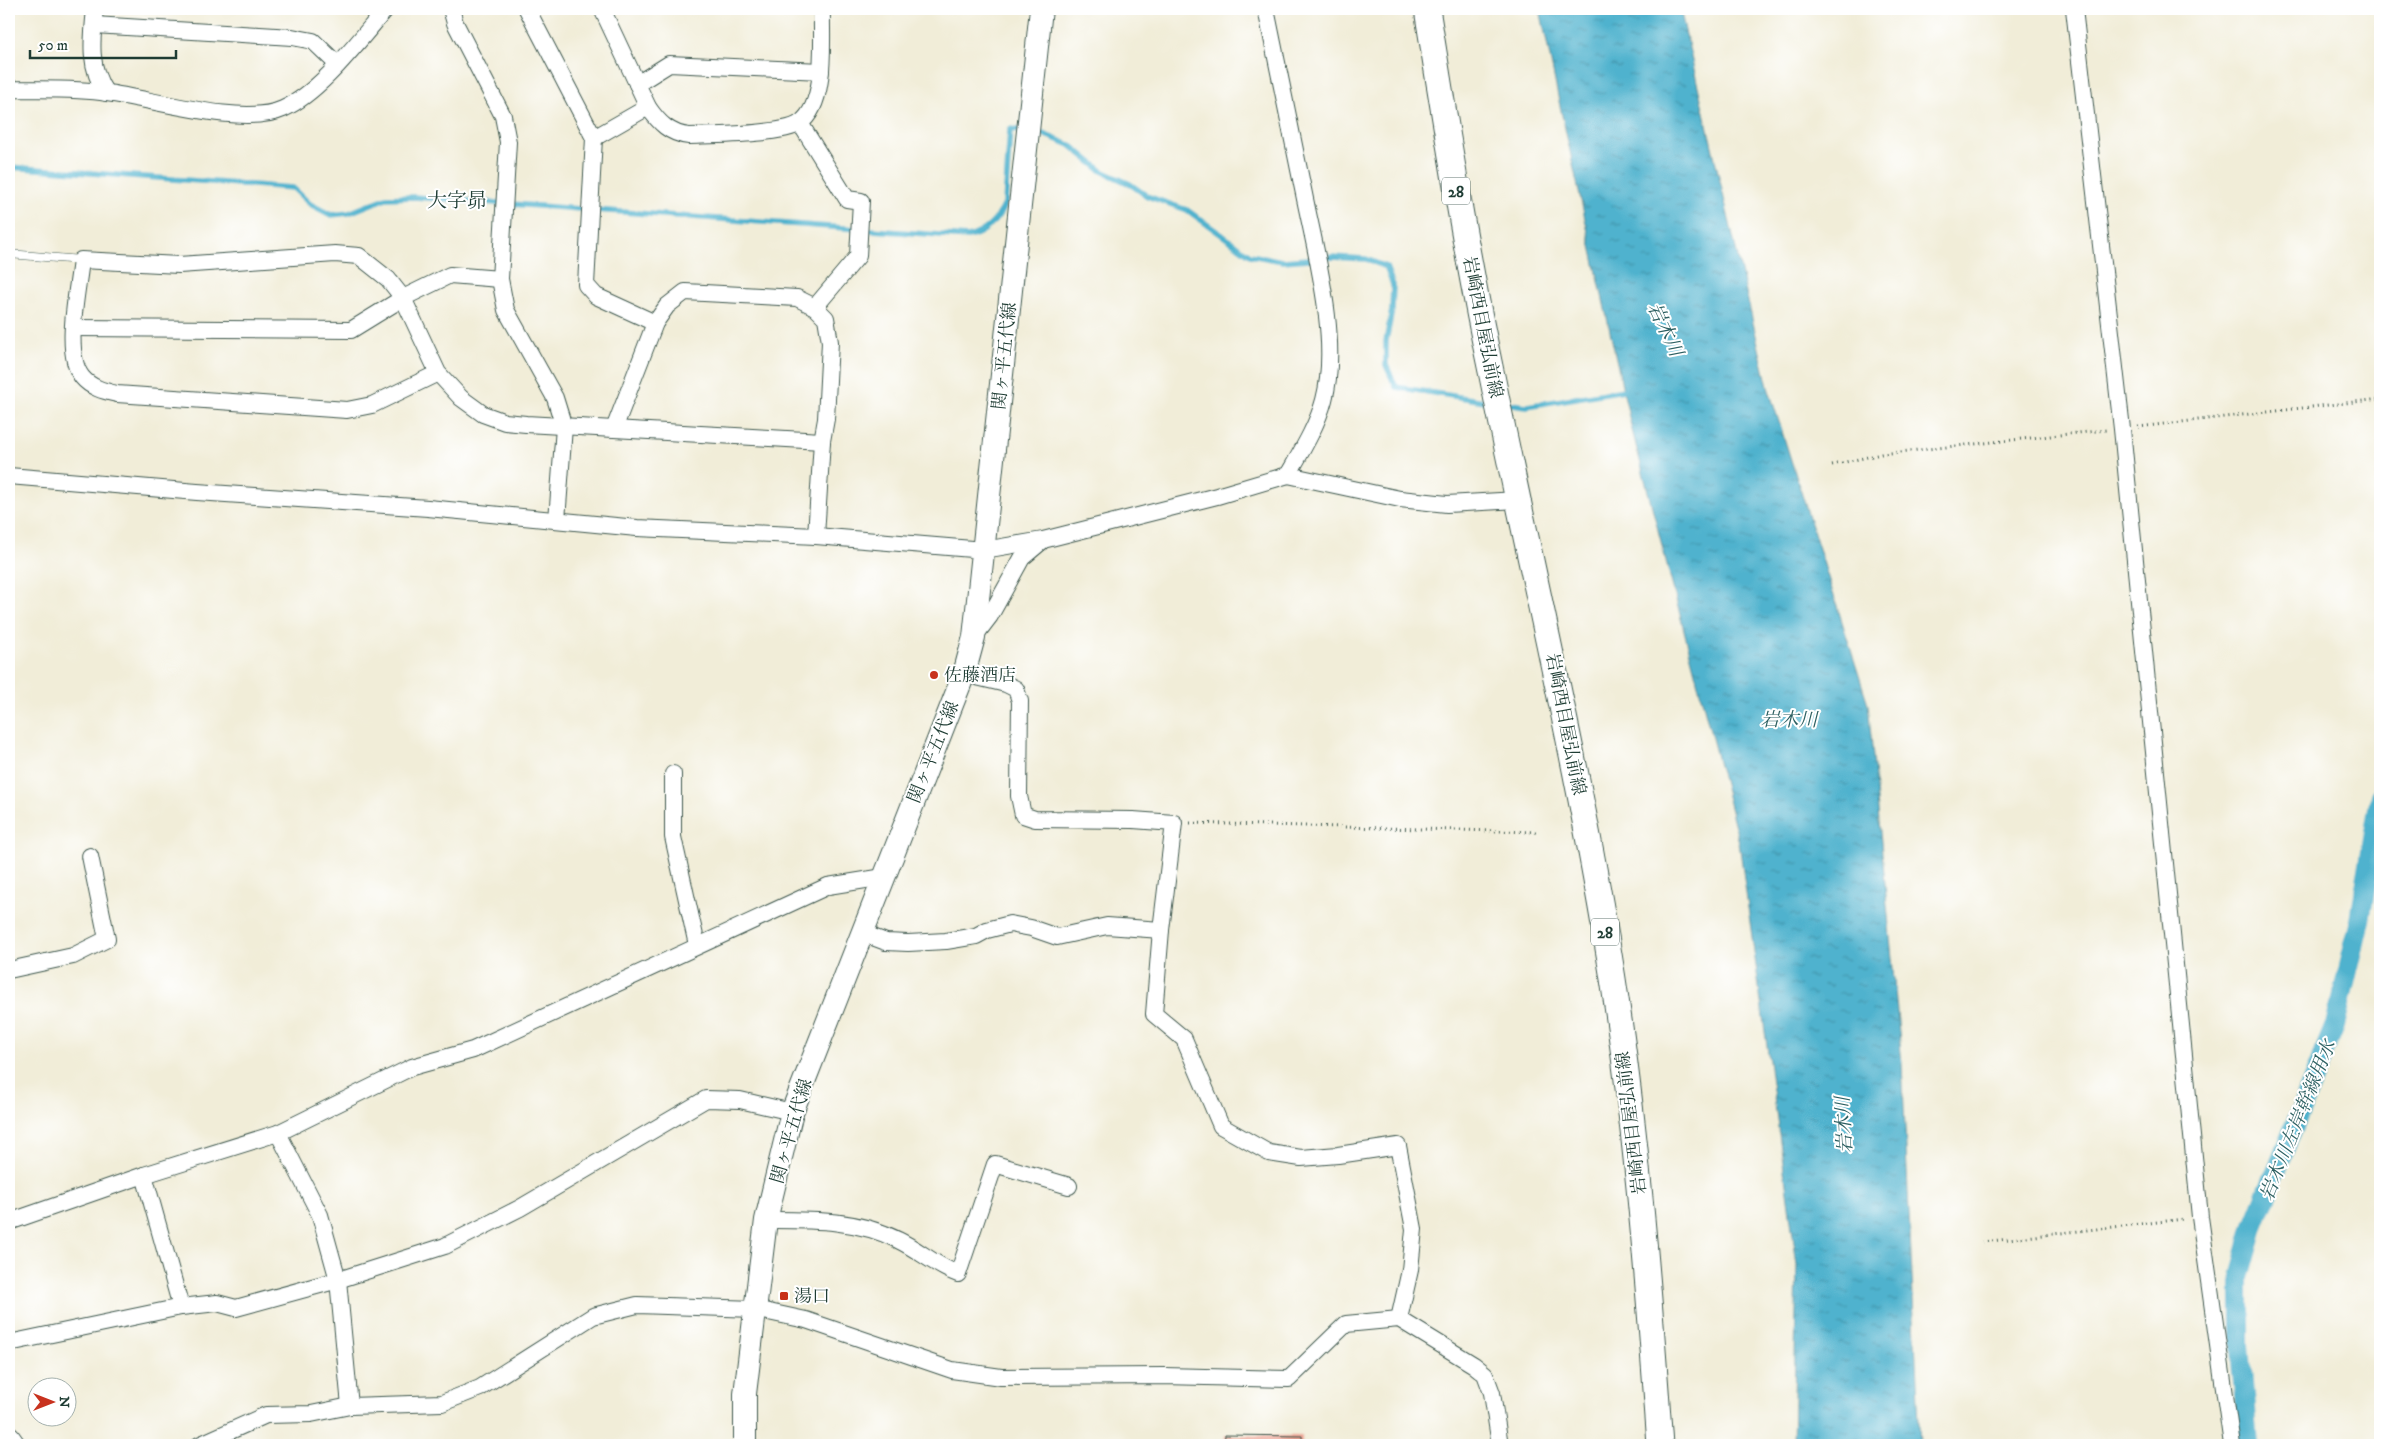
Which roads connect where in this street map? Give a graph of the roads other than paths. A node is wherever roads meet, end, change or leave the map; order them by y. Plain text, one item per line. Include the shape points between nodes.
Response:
1 (386, 9) edge
2 (451, 9) edge
3 (527, 9) edge
4 (602, 9) edge
5 (822, 9) edge
6 (1041, 9) edge
7 (1266, 9) edge
8 (1427, 9) edge
9 (2074, 9) edge
10 (94, 17) edge
11 (337, 64) junction
12 (821, 71) junction
13 (637, 84) junction
14 (9, 89) edge
15 (106, 92) junction
16 (648, 107) junction
17 (800, 123) junction
18 (594, 138) junction
19 (9, 254) edge
20 (81, 260) junction
21 (500, 279) junction
22 (403, 298) junction
23 (815, 307) junction
24 (655, 323) junction
25 (74, 328) junction
26 (438, 373) junction
27 (564, 427) junction
28 (614, 429) junction
29 (822, 441) junction
30 (1288, 475) junction
31 (9, 476) edge
32 (1518, 500) junction
33 (557, 520) junction
34 (816, 536) junction
35 (1043, 540) junction
36 (984, 550) junction
37 (974, 637) junction
38 (964, 674) junction
39 (673, 774) dead end
40 (90, 856) dead end
41 (884, 877) junction
42 (1161, 930) junction
43 (862, 933) junction
44 (697, 945) junction
45 (9, 970) edge
46 (792, 1112) junction
47 (278, 1133) junction
48 (144, 1175) junction
49 (1069, 1186) dead end
50 (766, 1220) junction
51 (9, 1222) edge
52 (338, 1280) junction
53 (180, 1306) junction
54 (755, 1308) junction
55 (1399, 1319) junction
56 (9, 1343) edge
57 (350, 1406) junction
58 (9, 1438) edge
59 (14, 1445) edge
60 (199, 1445) edge
61 (745, 1445) edge
62 (1500, 1445) edge
63 (1660, 1445) edge
64 (2232, 1445) edge

1 - 11 street
2 - 21 street via 455,23 503,116 508,142
3 - 18 street
4 - 13 street
5 - 12 street
6 - 36 main road, 関ヶ平五代線
7 - 30 street via 1320,271 1329,362 1324,400
8 - 32 main road, 岩崎西目屋弘前線 / 28 via 1455,185
9 - 64 street via 2122,429 2200,1217
10 - 11 street via 292,36 313,41
10 - 15 street via 93,68
11 - 15 street via 305,96 282,110 260,115 236,116
12 - 13 street via 669,64
12 - 17 street via 812,107
13 - 16 street
14 - 15 street
16 - 17 street via 657,120 675,134 689,136 785,129
16 - 18 street
17 - 23 street via 847,199 861,201 858,256
18 - 24 street via 586,285 596,296
19 - 20 lane
20 - 22 street via 179,265 334,254 359,256 388,279
20 - 25 street
21 - 22 street via 450,275
21 - 27 street via 506,310 555,398
22 - 25 street via 351,330
22 - 26 street
23 - 24 street via 797,298 685,292 667,306
23 - 29 street via 826,318 830,342
24 - 28 street
25 - 26 street via 74,362 83,378 98,389 116,394 348,410 372,405
26 - 27 street via 461,398 483,414 505,422
27 - 28 street
27 - 33 street
28 - 29 street
29 - 34 street
30 - 32 street via 1400,499 1447,504
30 - 35 street
31 - 33 street
32 - 63 main road, 岩崎西目屋弘前線 / 28 via 1561,697 1616,997 1636,1153
33 - 34 street via 637,528
34 - 36 street
35 - 36 street
35 - 37 street via 1022,558 990,616
36 - 37 main road, 関ヶ平五代線
37 - 38 main road, 関ヶ平五代線
38 - 41 main road, 関ヶ平五代線
38 - 42 street via 1016,689 1020,700 1019,796 1023,815 1035,819 1174,823
39 - 44 street via 673,837
40 - 45 street via 108,939 72,956
41 - 43 main road, 関ヶ平五代線
41 - 44 street via 828,886
42 - 43 street via 1108,926 1057,937 1010,924 976,936 908,943 886,942
42 - 55 street via 1154,1014 1184,1039 1221,1126 1268,1153 1301,1158 1398,1146 1414,1229 1410,1270
43 - 46 main road, 関ヶ平五代線
44 - 47 street via 473,1050 412,1067
46 - 50 main road, 関ヶ平五代線
46 - 52 street via 740,1100 706,1099 520,1208 446,1246
47 - 48 street
47 - 52 street via 320,1215
48 - 51 street
48 - 53 street
49 - 50 street via 995,1164 958,1274 866,1226 813,1220
50 - 54 main road, 関ヶ平五代線
52 - 53 street via 236,1308 217,1303
52 - 57 street
53 - 56 street
54 - 55 street via 806,1320 952,1370 1001,1377 1289,1379 1346,1324
54 - 57 street via 637,1305 593,1316 480,1388 442,1404
54 - 61 main road, 関ヶ平五代線 via 745,1394
55 - 62 street via 1485,1374 1492,1393
57 - 60 street via 311,1414 266,1415
58 - 59 main road

